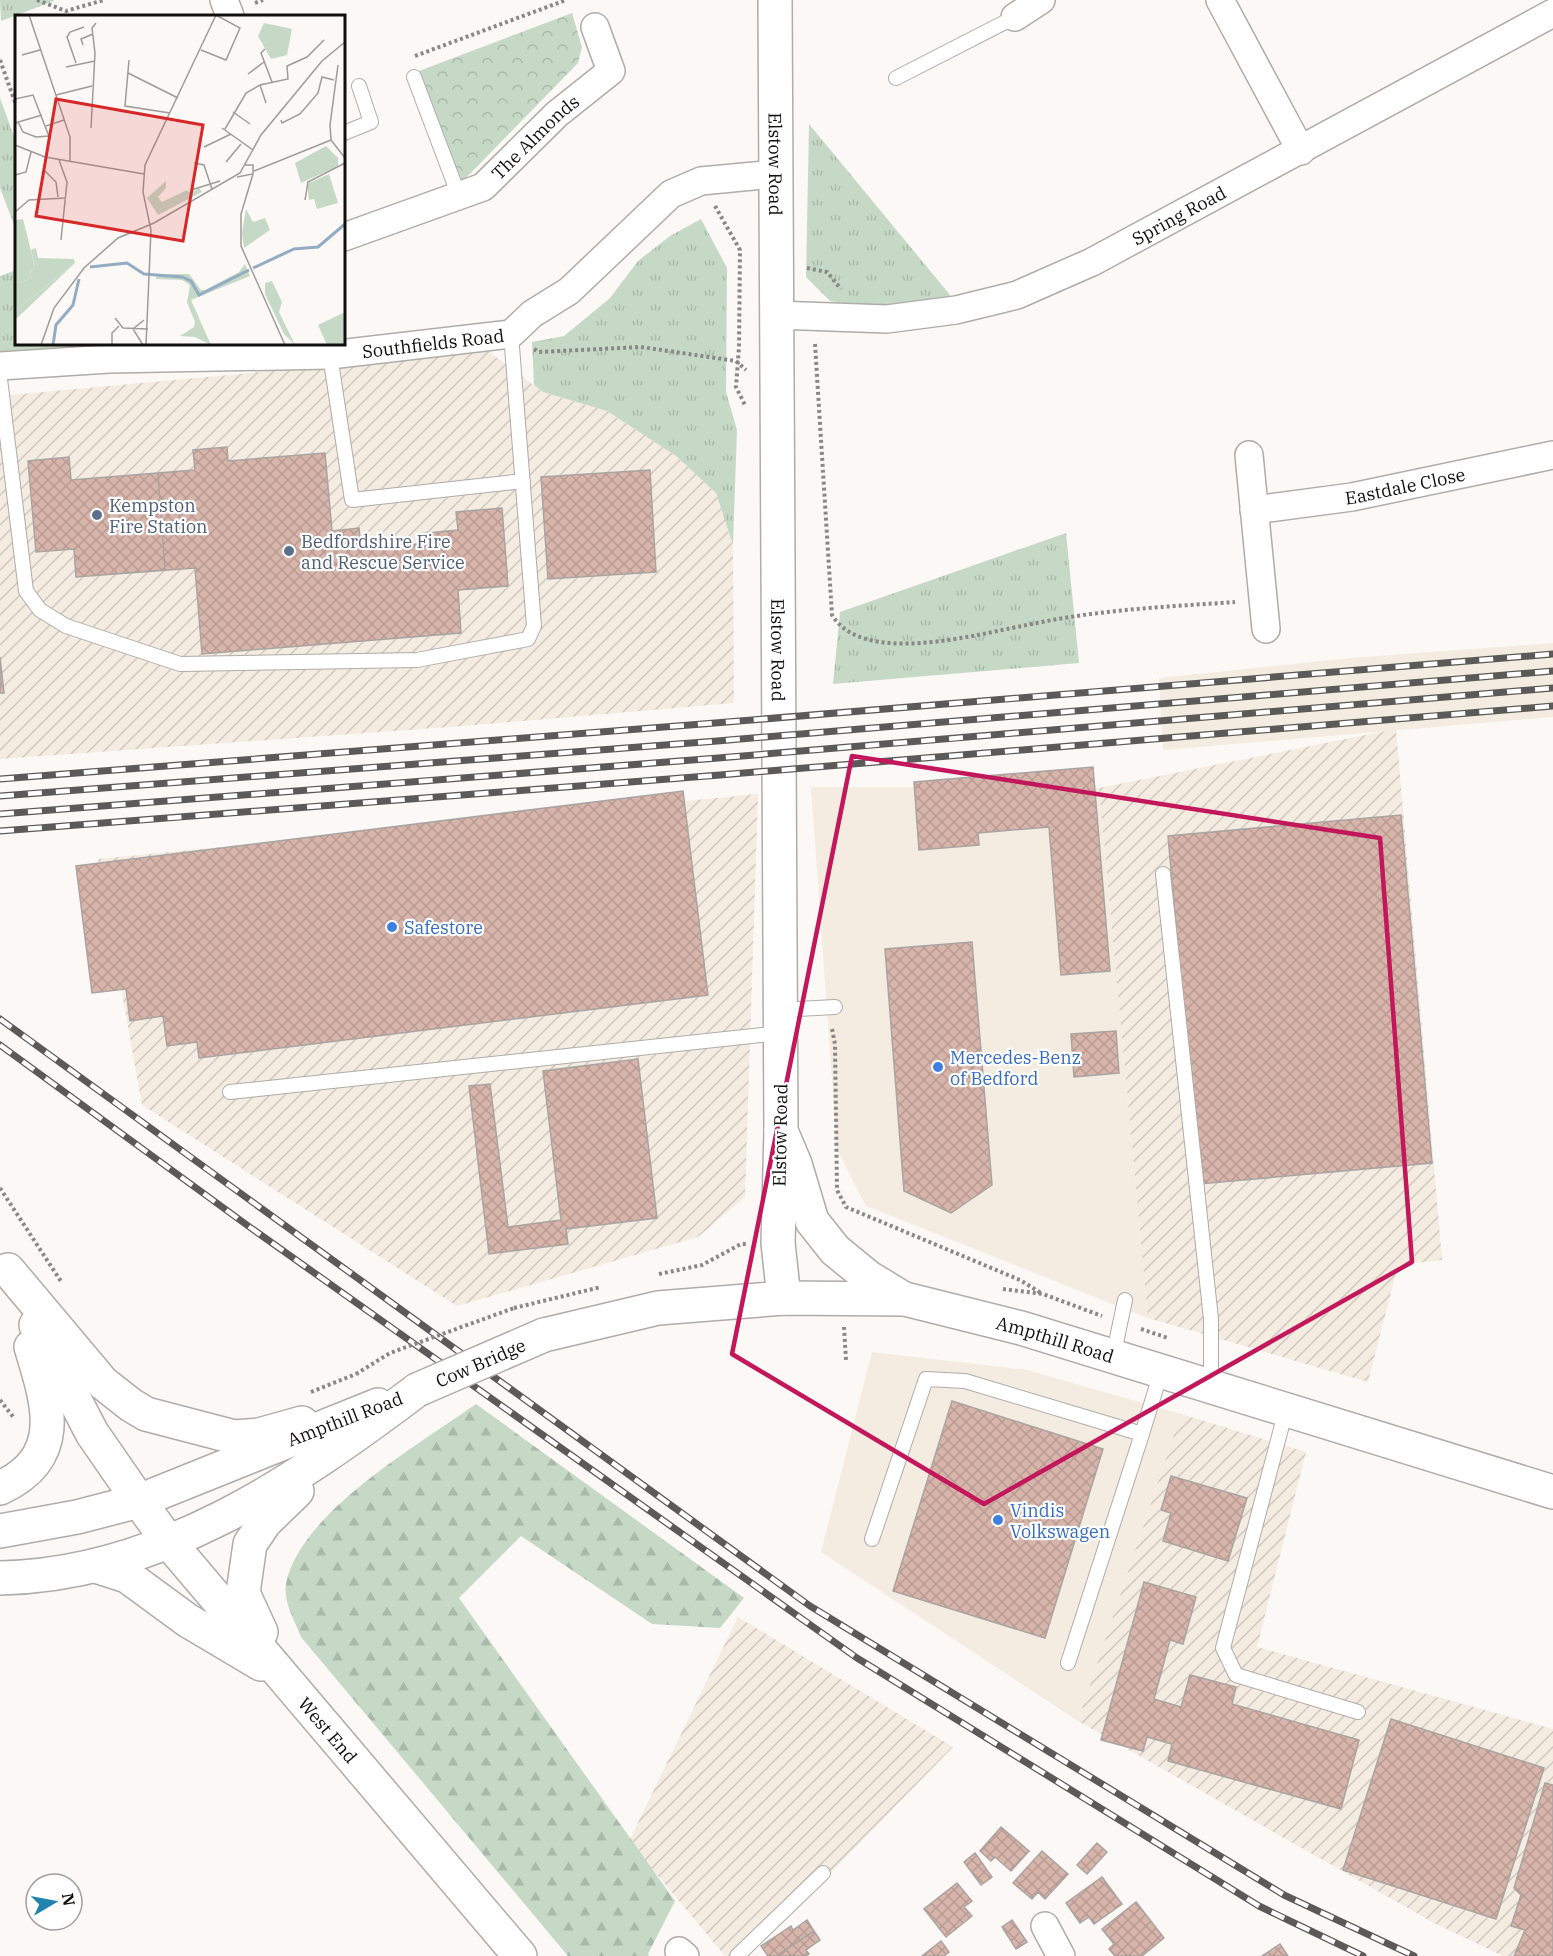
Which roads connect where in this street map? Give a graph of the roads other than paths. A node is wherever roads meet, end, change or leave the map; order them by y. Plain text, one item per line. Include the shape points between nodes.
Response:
1 (224, 0) edge
2 (775, 0) edge
3 (1041, 0) edge
4 (1220, 0) edge
5 (1553, 13) edge
6 (230, 15) edge
7 (1015, 17) joint
8 (595, 27) dead end
9 (414, 77) road end
10 (896, 78) dead end
11 (359, 86) dead end
12 (345, 134) edge
13 (1301, 151) junction
14 (774, 174) junction
15 (459, 196) junction
16 (345, 237) edge
17 (776, 315) junction
18 (511, 334) junction
19 (298, 350) edge
20 (330, 355) junction
21 (0, 366) edge
22 (0, 379) edge
23 (1249, 455) dead end
24 (1553, 455) edge
25 (523, 481) junction
26 (1254, 510) junction
27 (1266, 629) dead end
28 (1163, 874) dead end
29 (831, 1007) road end
30 (780, 1022) junction
31 (230, 1092) dead end
32 (781, 1131) junction
33 (4, 1264) edge
34 (784, 1299) junction
35 (905, 1299) junction
36 (1125, 1300) dead end
37 (544, 1335) joint
38 (1113, 1357) junction
39 (1161, 1372) junction
40 (1211, 1388) junction
41 (417, 1390) junction
42 (1286, 1410) junction
43 (1142, 1434) junction
44 (340, 1448) junction
45 (0, 1488) edge
46 (1553, 1492) edge
47 (139, 1501) junction
48 (0, 1531) edge
49 (872, 1539) dead end
50 (168, 1541) junction
51 (96, 1566) junction
52 (0, 1578) edge
53 (1068, 1663) dead end
54 (285, 1679) junction
55 (1358, 1712) dead end
56 (823, 1873) dead end
57 (1045, 1926) dead end
58 (520, 1956) edge
59 (737, 1956) edge
60 (1061, 1956) edge

1 - 6 street
2 - 14 main road, Elstow Road
3 - 7 street
4 - 13 street
5 - 13 street, Spring Road
7 - 10 lane
8 - 15 street, The Almonds via 611,71 557,114 483,187
9 - 15 lane
11 - 12 lane via 371,122
13 - 17 street, Spring Road via 1092,262 1017,295 956,310 887,319
14 - 17 main road, Elstow Road
14 - 18 street, Southfields Road via 701,181 671,194 569,291 532,314
15 - 16 street, The Almonds
17 - 30 main road, Elstow Road
18 - 20 street, Southfields Road
18 - 25 lane
19 - 20 street, Southfields Road
19 - 21 street, Southfields Road
20 - 25 lane via 352,500
22 - 25 lane via 26,591 40,610 66,626 180,664 417,660 528,639 534,626
23 - 26 street
24 - 26 street, Eastdale Close via 1352,497
26 - 27 street
28 - 40 lane via 1211,1319
29 - 30 lane
30 - 31 lane
30 - 32 main road, Elstow Road
32 - 34 main road, Elstow Road via 778,1243
32 - 35 main road via 812,1221 835,1250 868,1277
33 - 41 main road, Ampthill Road via 103,1383 131,1405 160,1419 234,1437 259,1435
33 - 45 main road via 45,1392 48,1426 46,1442 38,1456 16,1479
33 - 47 main road via 92,1433
34 - 35 main road, Ampthill Road
34 - 37 main road, Ampthill Road via 658,1308
35 - 38 main road, Ampthill Road
36 - 38 lane
37 - 41 main road, Cow Bridge, bridge
38 - 39 main road, Ampthill Road
39 - 40 main road, Ampthill Road
39 - 43 lane
40 - 42 main road, Ampthill Road
41 - 44 main road
41 - 47 main road, Ampthill Road
42 - 46 main road, Ampthill Road
42 - 55 lane via 1222,1647 1236,1675
43 - 49 lane via 965,1380 926,1379
43 - 53 lane
44 - 50 main road via 231,1515
44 - 54 main road via 265,1522 250,1544 243,1593
47 - 48 main road, Ampthill Road via 77,1518
47 - 50 main road, West End
50 - 51 main road
50 - 54 main road, West End
51 - 52 main road via 55,1575
51 - 54 main road via 127,1576 187,1620
54 - 58 main road, West End
56 - 59 lane
57 - 60 street

